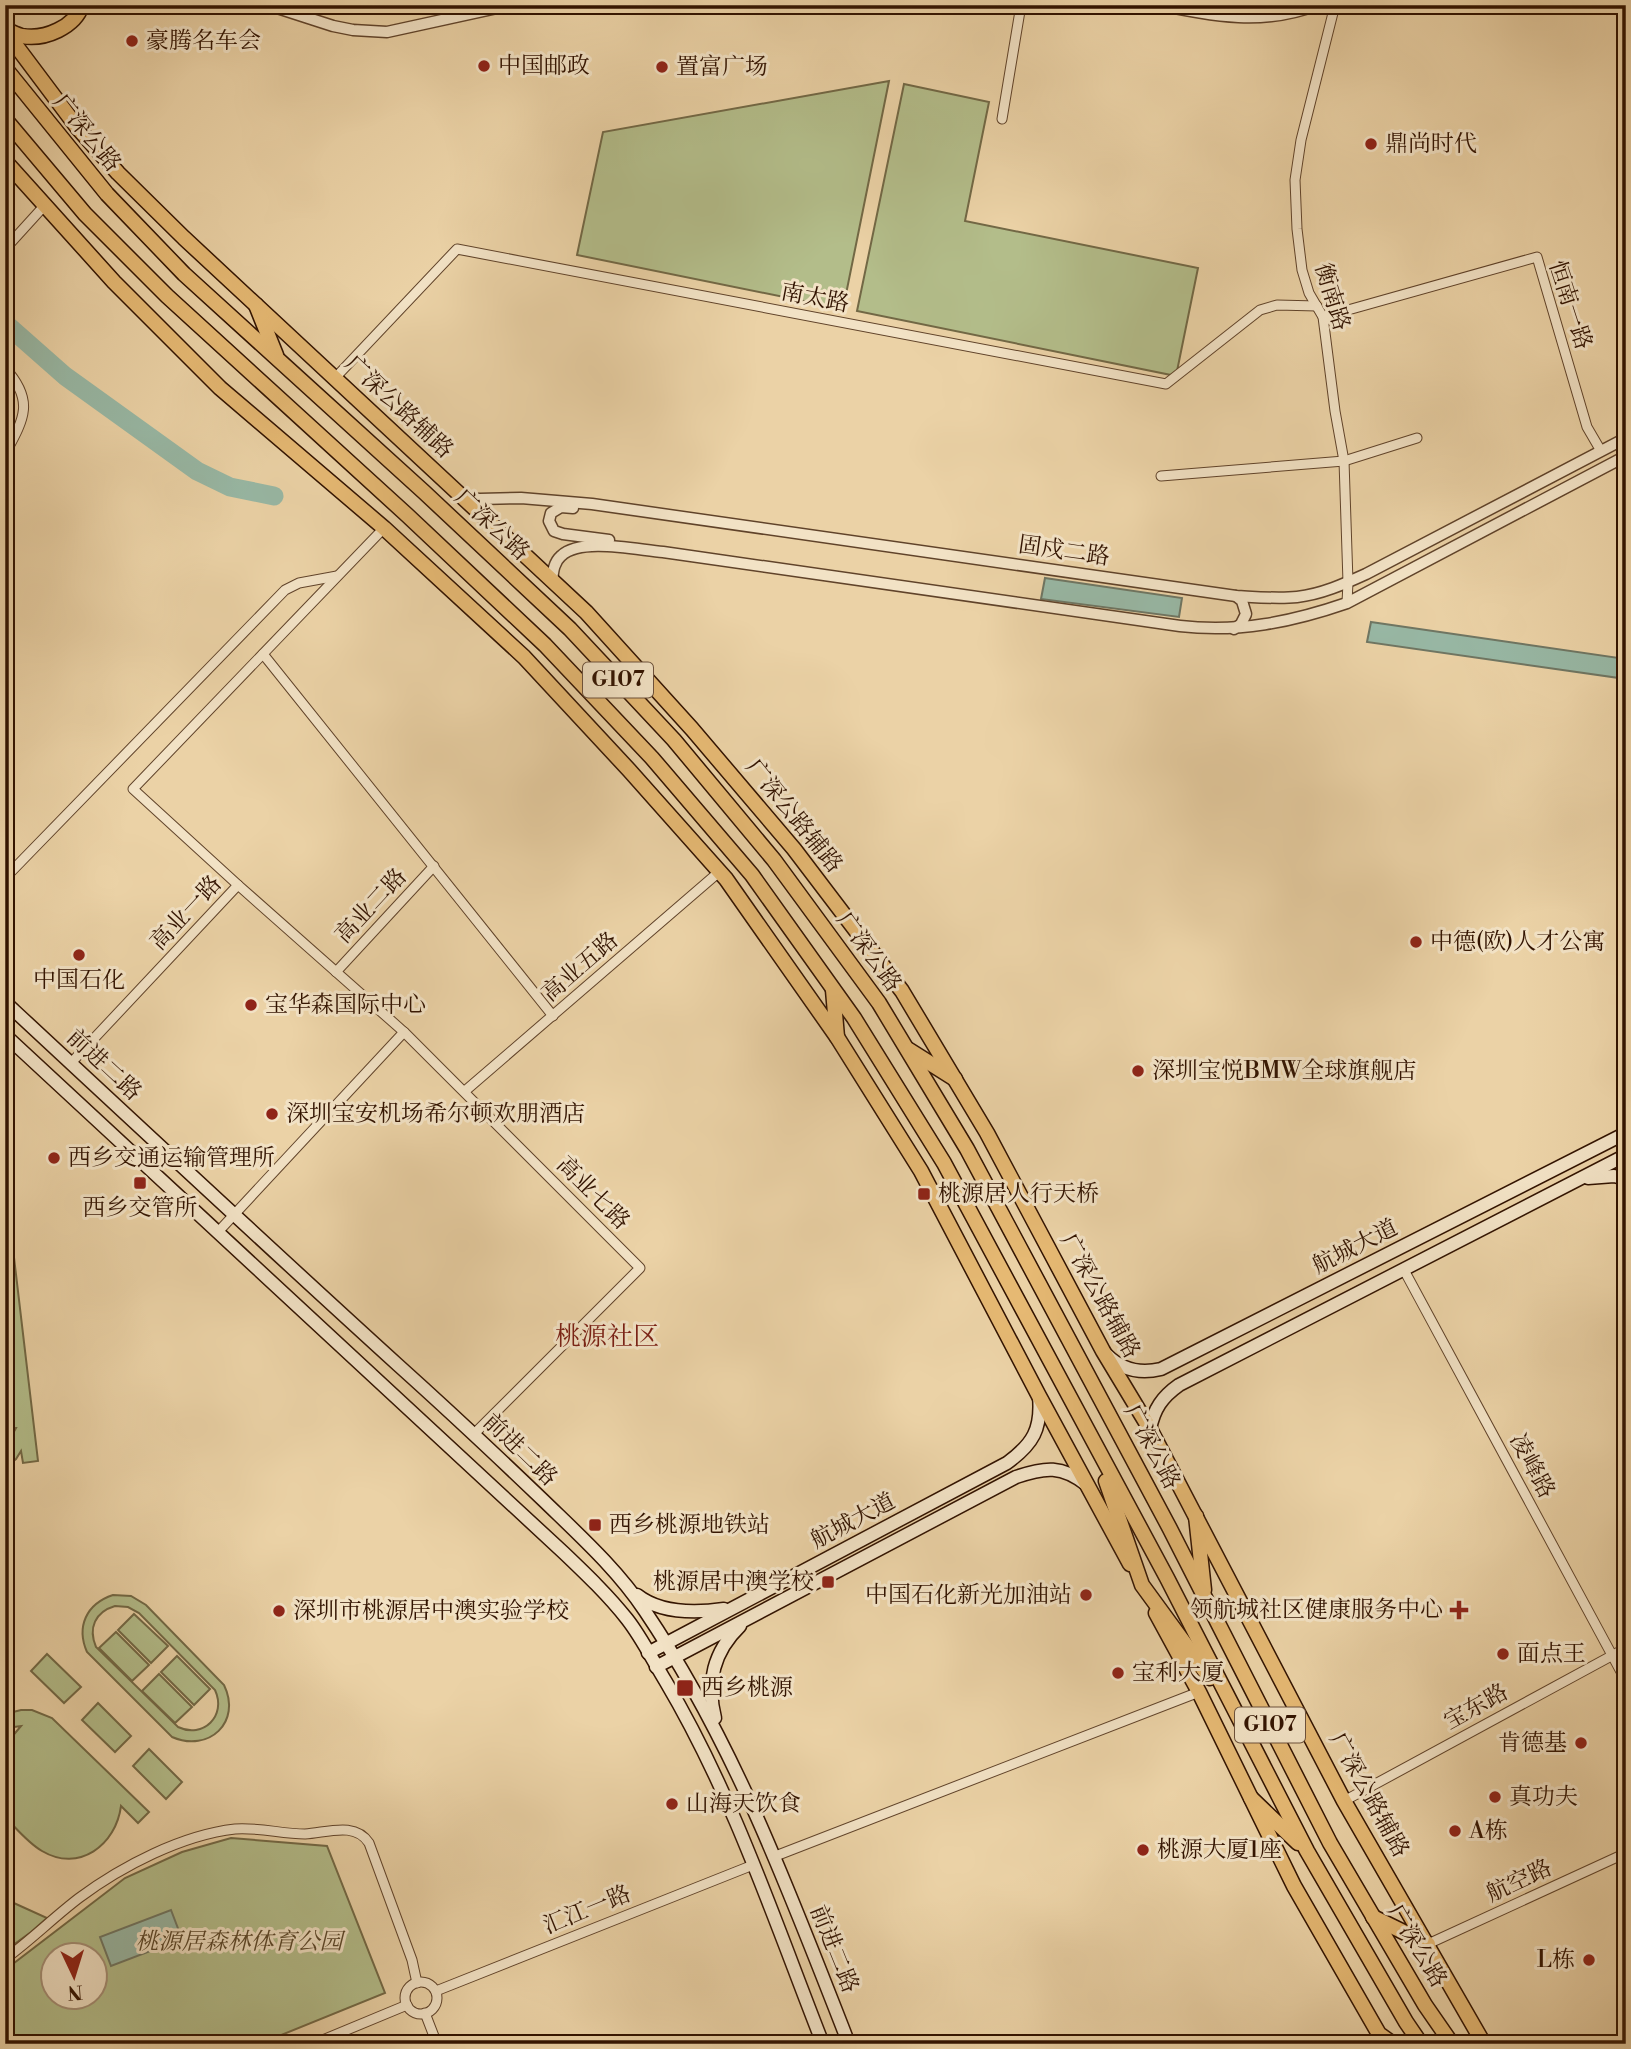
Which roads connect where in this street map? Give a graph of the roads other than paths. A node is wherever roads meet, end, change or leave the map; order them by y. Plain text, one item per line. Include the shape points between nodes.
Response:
1 (82, 5) edge
2 (268, 5) edge
3 (510, 5) edge
4 (1021, 5) edge
5 (1160, 5) edge
6 (1317, 5) edge
7 (1335, 5) edge
8 (5, 30) edge
9 (5, 68) edge
10 (5, 119) edge
11 (1002, 119) dead end
12 (5, 161) edge
13 (45, 205) junction
14 (5, 249) edge
15 (256, 304) junction
16 (1317, 306) junction
17 (1323, 317) junction
18 (278, 360) junction
19 (5, 368) edge
20 (335, 378) junction
21 (1417, 438) dead end
22 (1626, 438) edge
23 (1601, 451) junction
24 (5, 454) edge
25 (1626, 456) edge
26 (1344, 461) junction
27 (1161, 476) dead end
28 (463, 498) junction
29 (666, 515) junction
30 (384, 528) junction
31 (663, 552) junction
32 (338, 575) junction
33 (552, 581) junction
34 (1348, 582) junction
35 (1236, 596) junction
36 (1347, 603) junction
37 (1234, 629) junction
38 (263, 654) junction
39 (433, 866) junction
40 (719, 872) junction
41 (5, 878) edge
42 (238, 884) junction
43 (336, 972) junction
44 (833, 988) junction
45 (5, 1002) edge
46 (553, 1016) junction
47 (404, 1032) junction
48 (5, 1035) edge
49 (837, 1037) junction
50 (906, 1048) junction
51 (71, 1063) junction
52 (955, 1079) junction
53 (465, 1091) junction
54 (1626, 1133) edge
55 (1626, 1155) edge
56 (1626, 1179) edge
57 (1572, 1183) junction
58 (233, 1215) junction
59 (217, 1233) junction
60 (1404, 1270) junction
61 (1232, 1333) junction
62 (1102, 1351) junction
63 (1242, 1353) junction
64 (1039, 1396) junction
65 (1150, 1429) junction
66 (474, 1434) junction
67 (1094, 1443) junction
68 (1087, 1486) junction
69 (1196, 1516) junction
70 (1142, 1585) junction
71 (628, 1587) junction
72 (1205, 1598) junction
73 (741, 1604) junction
74 (749, 1618) junction
75 (666, 1644) junction
76 (1626, 1648) edge
77 (648, 1653) junction
78 (1612, 1655) junction
79 (674, 1657) junction
80 (656, 1667) junction
81 (1626, 1681) edge
82 (1199, 1692) junction
83 (1236, 1713) junction
84 (721, 1738) junction
85 (1251, 1798) junction
86 (1344, 1801) junction
87 (1307, 1851) junction
88 (1626, 1853) edge
89 (773, 1857) junction
90 (753, 1865) junction
91 (1373, 1917) junction
92 (1428, 1944) junction
93 (5, 1959) edge
94 (417, 1983) junction
95 (436, 1991) junction
96 (407, 2005) junction
97 (425, 2013) junction
98 (313, 2044) edge
99 (437, 2044) edge
100 (823, 2044) edge
101 (849, 2044) edge
102 (1393, 2044) edge
103 (1421, 2044) edge
104 (1452, 2044) edge
105 (1484, 2044) edge

1 - 8 main road via 72,21 39,36
2 - 3 street via 333,26 387,32
4 - 11 street
5 - 6 street via 1217,17 1270,17
7 - 16 street, 衡南路 via 1295,180 1302,270
8 - 15 main road, 广深公路辅路 via 97,151
9 - 18 main road, 广深公路 / G107 via 107,194 184,274
10 - 44 main road, 广深公路 / G107 via 85,214 167,296 545,645 652,758 752,876
12 - 13 main road
13 - 14 street
13 - 30 main road via 220,388
15 - 18 main road
15 - 20 main road, 广深公路辅路
16 - 17 street, 衡南路
16 - 20 street, 南太路 via 1277,304 1260,310 1166,384 457,249
17 - 23 street, 恒南一路 via 1537,257 1587,427
17 - 26 street, 衡南路
18 - 50 main road, 广深公路 / G107 via 561,620 674,740 774,860 879,1003
19 - 24 street via 22,392 24,404 22,422
20 - 28 main road, 广深公路辅路
21 - 26 street
22 - 23 street, 固戍二路
23 - 34 street, 固戍二路
25 - 36 street
26 - 27 street
26 - 34 street, 衡南路
28 - 29 street, 固戍二路 via 546,499
28 - 33 main road, 广深公路辅路
29 - 31 street via 561,507 551,513 549,521 558,533
29 - 35 street, 固戍二路
30 - 32 street
30 - 40 main road via 524,657
31 - 33 street via 576,547 559,557
31 - 37 street via 1202,629
32 - 38 street
32 - 41 street via 285,590
33 - 52 main road, 广深公路辅路 via 683,719 793,849 902,991
34 - 35 street, 固戍二路 via 1299,597
34 - 36 street, 衡南路
35 - 37 street via 1246,614
36 - 37 street
38 - 39 street
38 - 42 street via 133,789
39 - 43 street, 高业二路
39 - 46 street
40 - 46 street, 高业五路
40 - 49 main road
42 - 43 street, 高业一路
42 - 51 street, 高业一路
43 - 47 street, 高业七路
44 - 49 main road
44 - 67 main road, 广深公路 / G107 via 944,1163
45 - 51 main road, 前进二路
46 - 53 street, 高业五路
47 - 53 street, 高业七路
47 - 58 street
48 - 59 main road, 前进二路
49 - 64 main road via 921,1171
50 - 52 main road
50 - 72 main road, 广深公路 / G107 via 974,1161
51 - 58 main road, 前进二路
52 - 62 main road, 广深公路辅路
53 - 66 street, 高业七路 via 640,1268
54 - 61 main road, 航城大道
55 - 57 main road, 航城大道
56 - 57 main road via 1600,1176
57 - 60 main road, 航城大道
58 - 59 street
58 - 66 main road, 前进二路
59 - 77 main road, 前进二路 via 585,1573 628,1620
60 - 63 main road, 航城大道
60 - 78 street, 凌峰路
61 - 62 main road, 航城大道 via 1151,1372 1129,1369
61 - 63 main road via 1227,1348
62 - 65 main road, 广深公路辅路
63 - 65 main road, 航城大道 via 1166,1394 1152,1416
64 - 68 main road
64 - 73 main road, 航城大道 via 1038,1428 1021,1453 1007,1463
65 - 69 main road, 广深公路辅路
66 - 71 main road, 前进二路
67 - 70 main road
67 - 83 main road, 广深公路 / G107
68 - 70 main road
68 - 74 main road, 航城大道 via 1061,1470 1016,1477
69 - 72 main road
69 - 86 main road, 广深公路辅路
70 - 82 main road
70 - 83 main road
71 - 73 main road via 644,1600 675,1610 710,1611
71 - 75 main road, 前进二路
72 - 91 main road, 广深公路 / G107
73 - 75 main road, 航城大道
74 - 79 main road, 航城大道
74 - 84 main road via 722,1647 713,1671 710,1695
75 - 77 main road, 航城大道
75 - 79 main road, 前进二路
76 - 78 street, 宝东路
77 - 80 main road, 前进二路
78 - 81 street, 凌峰路
78 - 86 street, 宝东路
79 - 80 main road, 航城大道
79 - 84 main road, 前进二路
80 - 90 main road, 前进二路 via 702,1748
82 - 85 main road
82 - 89 street
83 - 87 main road, 广深公路 / G107
84 - 89 main road, 前进二路
85 - 87 main road
85 - 102 main road via 1294,1886 1379,2034
86 - 92 main road, 广深公路辅路
87 - 103 main road, 广深公路 / G107
88 - 92 street, 航空路
89 - 101 main road, 前进二路
90 - 95 street, 汇江一路
90 - 100 main road, 前进二路
91 - 92 main road
91 - 104 main road, 广深公路 / G107
92 - 105 main road, 广深公路辅路
93 - 94 street via 78,1899 157,1852 236,1829 291,1834 347,1829 369,1843
94 - 95 street
94 - 96 street via 407,1992
95 - 97 street via 433,2009
96 - 97 street via 414,2012
96 - 98 street
97 - 99 street

